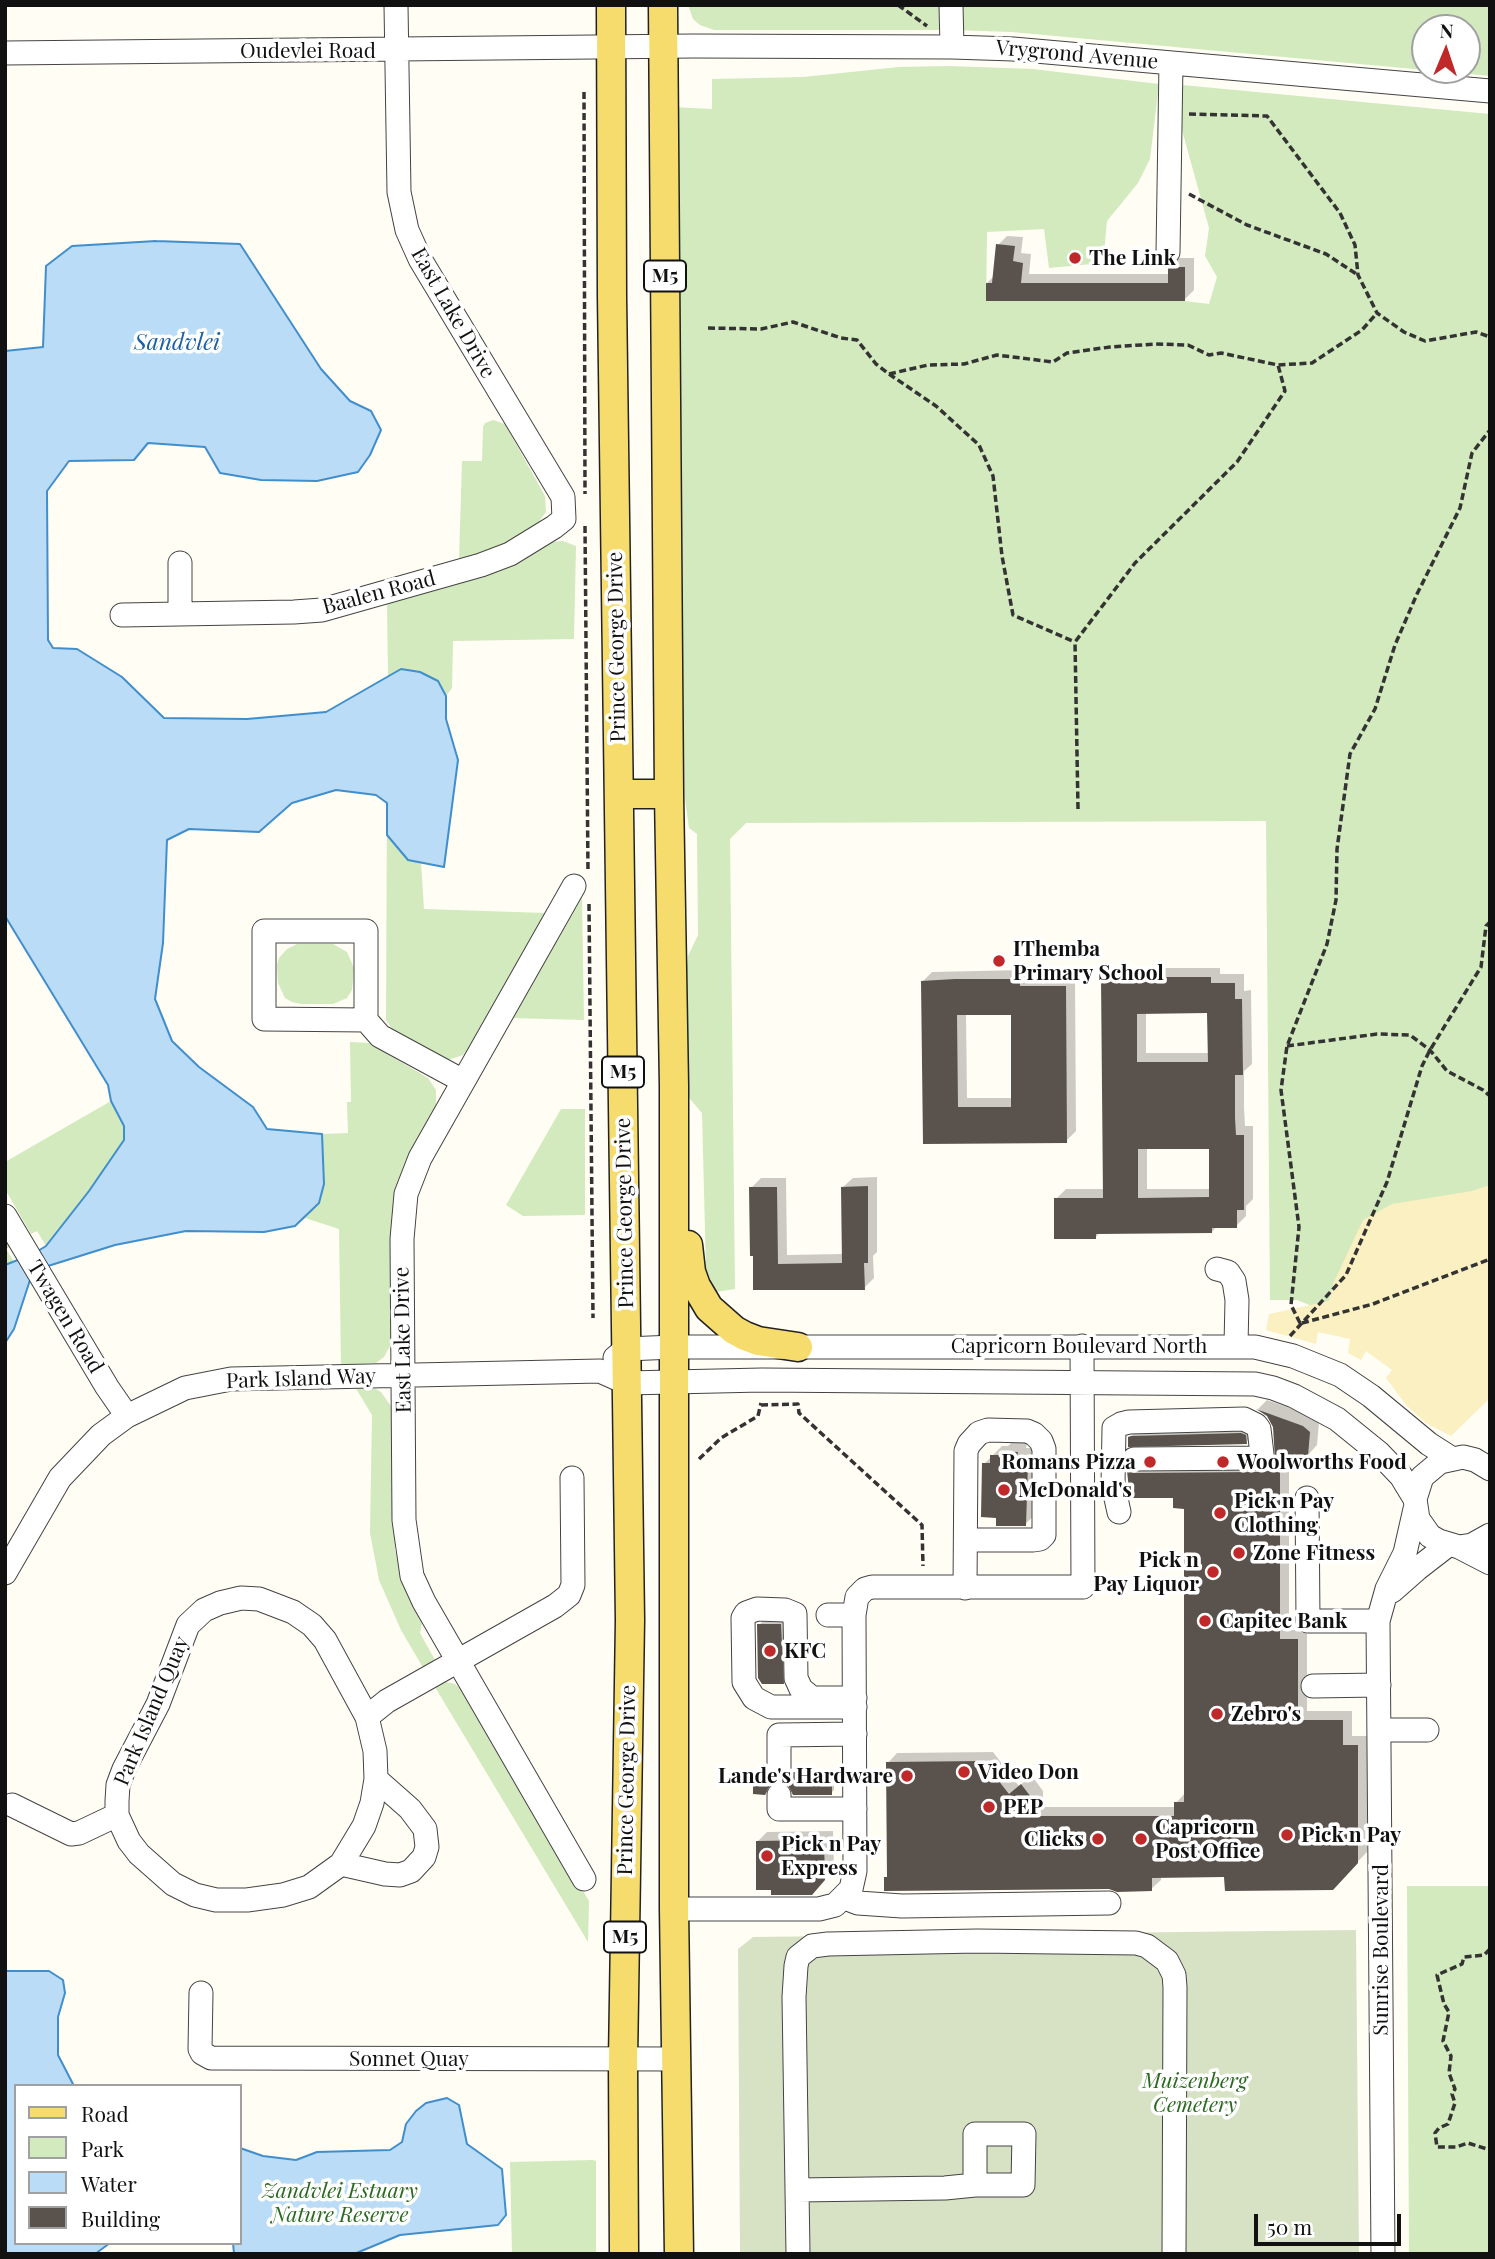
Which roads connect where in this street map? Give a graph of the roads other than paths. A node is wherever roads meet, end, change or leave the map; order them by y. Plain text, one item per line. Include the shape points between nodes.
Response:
1 (396, 5) edge
2 (611, 5) edge
3 (663, 5) edge
4 (951, 5) edge
5 (611, 47) junction
6 (663, 47) junction
7 (952, 47) junction
8 (396, 51) junction
9 (5, 53) edge
10 (1171, 63) junction
11 (1490, 92) edge
12 (1168, 252) dead end
13 (574, 521) joint
14 (180, 563) dead end
15 (180, 614) junction
16 (122, 615) dead end
17 (669, 793) junction
18 (619, 794) junction
19 (584, 886) road end
20 (366, 1020) junction
21 (463, 1081) junction
22 (674, 1086) junction
23 (5, 1216) edge
24 (1217, 1269) dead end
25 (1236, 1345) junction
26 (1082, 1346) junction
27 (674, 1347) junction
28 (798, 1347) junction
29 (626, 1349) junction
30 (600, 1371) junction
31 (404, 1376) junction
32 (674, 1382) junction
33 (1082, 1383) junction
34 (627, 1384) junction
35 (127, 1416) junction
36 (1451, 1458) junction
37 (1135, 1459) dead end
38 (1485, 1461) edge
39 (572, 1478) dead end
40 (1307, 1497) dead end
41 (1415, 1504) junction
42 (1119, 1512) dead end
43 (1490, 1535) edge
44 (966, 1540) junction
45 (1454, 1546) junction
46 (1490, 1563) edge
47 (5, 1573) edge
48 (965, 1588) junction
49 (1380, 1613) junction
50 (828, 1615) dead end
51 (854, 1615) junction
52 (458, 1662) junction
53 (1378, 1685) junction
54 (1313, 1686) dead end
55 (855, 1702) junction
56 (367, 1717) junction
57 (1379, 1730) junction
58 (1427, 1730) dead end
59 (855, 1734) junction
60 (376, 1779) junction
61 (12, 1805) dead end
62 (855, 1809) junction
63 (117, 1815) junction
64 (341, 1864) junction
65 (584, 1880) dead end
66 (845, 1898) junction
67 (1110, 1903) dead end
68 (674, 1909) junction
69 (201, 1993) dead end
70 (677, 2059) junction
71 (623, 2060) junction
72 (975, 2185) dead end
73 (797, 2190) junction
74 (624, 2254) edge
75 (678, 2254) edge
76 (798, 2254) edge
77 (1174, 2254) edge
78 (1383, 2254) edge

1 - 8 street, East Lake Drive
2 - 5 main road, Prince George Drive / M5
3 - 6 main road, M5
4 - 7 street
5 - 6 street, Oudevlei Road
5 - 8 street, Oudevlei Road
5 - 18 main road, Prince George Drive / M5
6 - 7 street, Vrygrond Avenue
6 - 17 main road, M5
7 - 10 street, Vrygrond Avenue
8 - 9 street, Oudevlei Road
8 - 13 street, East Lake Drive via 399,192 407,230
10 - 11 street, Vrygrond Avenue
10 - 12 street
13 - 15 street, Baalen Road via 481,565 322,610
14 - 15 street
15 - 16 street, Baalen Road
17 - 18 main road
17 - 22 main road, M5
18 - 29 main road, Prince George Drive / M5
19 - 21 street, East Lake Drive
20 - 20 street via 366,932 264,932 264,1019
20 - 21 street via 380,1036
21 - 31 street, East Lake Drive via 420,1158 406,1194
22 - 27 main road, M5
22 - 28 main road via 688,1254 696,1286 709,1308 734,1330 758,1341
23 - 35 street, Twagen Road
24 - 25 street via 1228,1272 1235,1285
25 - 26 street, Capricorn Boulevard North
25 - 36 street, Capricorn Boulevard North via 1290,1348 1340,1375
26 - 28 street, Capricorn Boulevard North
26 - 33 street
27 - 28 street, Capricorn Boulevard North
27 - 29 street, Capricorn Boulevard North
27 - 32 main road, M5
29 - 30 street
29 - 34 main road, Prince George Drive / M5
30 - 31 street, Park Island Way
30 - 34 street, Park Island Way
31 - 35 street, Park Island Way via 231,1379 185,1388
31 - 52 street, East Lake Drive via 404,1520 412,1576
32 - 33 street, Capricorn Boulevard North
32 - 34 street, Capricorn Boulevard North
32 - 68 main road, M5
33 - 41 street, Capricorn Boulevard North via 1239,1382 1273,1388 1317,1406 1379,1453 1401,1476
33 - 48 street via 1083,1587
34 - 71 main road, Prince George Drive / M5 via 630,1620
35 - 47 street, Park Island Way via 101,1435 60,1478
36 - 38 street
36 - 41 street, Sunrise Boulevard via 1430,1468 1417,1488
37 - 42 street via 1257,1458 1262,1454 1259,1429 1244,1419 1129,1422 1114,1428 1113,1485
39 - 52 street via 573,1585 569,1595
40 - 49 street via 1308,1621
41 - 45 street, Capricorn Boulevard North via 1418,1519 1430,1536
41 - 49 street, Sunrise Boulevard via 1405,1553
43 - 45 street via 1472,1545
44 - 44 street via 969,1444 988,1430 1034,1434 1044,1449 1044,1535 1033,1540
44 - 48 street
45 - 46 street
45 - 49 street via 1405,1579
48 - 51 street via 872,1587 857,1597
49 - 53 street, Sunrise Boulevard
50 - 51 street
51 - 55 street
52 - 56 street
52 - 65 street, East Lake Drive
53 - 54 street
53 - 57 street, Sunrise Boulevard
55 - 55 street via 771,1707 754,1698 744,1682 746,1613 757,1609 795,1614 796,1678 802,1689 812,1698
55 - 59 street
56 - 60 street, Park Island Quay
56 - 63 street, Park Island Quay via 312,1625 259,1599 220,1603 188,1625 158,1704 118,1785
57 - 58 street
57 - 78 street, Sunrise Boulevard
59 - 62 street
59 - 62 street via 779,1735 779,1809
60 - 64 street, Park Island Quay via 364,1826
60 - 64 street via 425,1829 424,1857 400,1875
61 - 63 street via 71,1834
62 - 66 street via 854,1883
63 - 64 street, Park Island Quay via 129,1841 150,1865 173,1884 205,1898 247,1900 283,1895 309,1887
66 - 67 street via 902,1906
66 - 68 street via 819,1909
68 - 70 main road, M5
69 - 71 street, Sonnet Quay via 200,2049 211,2057
70 - 71 street, Sonnet Quay
70 - 75 main road, M5
71 - 74 main road, Prince George Drive / M5
72 - 73 street
73 - 76 street
73 - 77 street via 794,1997 796,1965 812,1946 1136,1943 1167,1961 1174,1975

